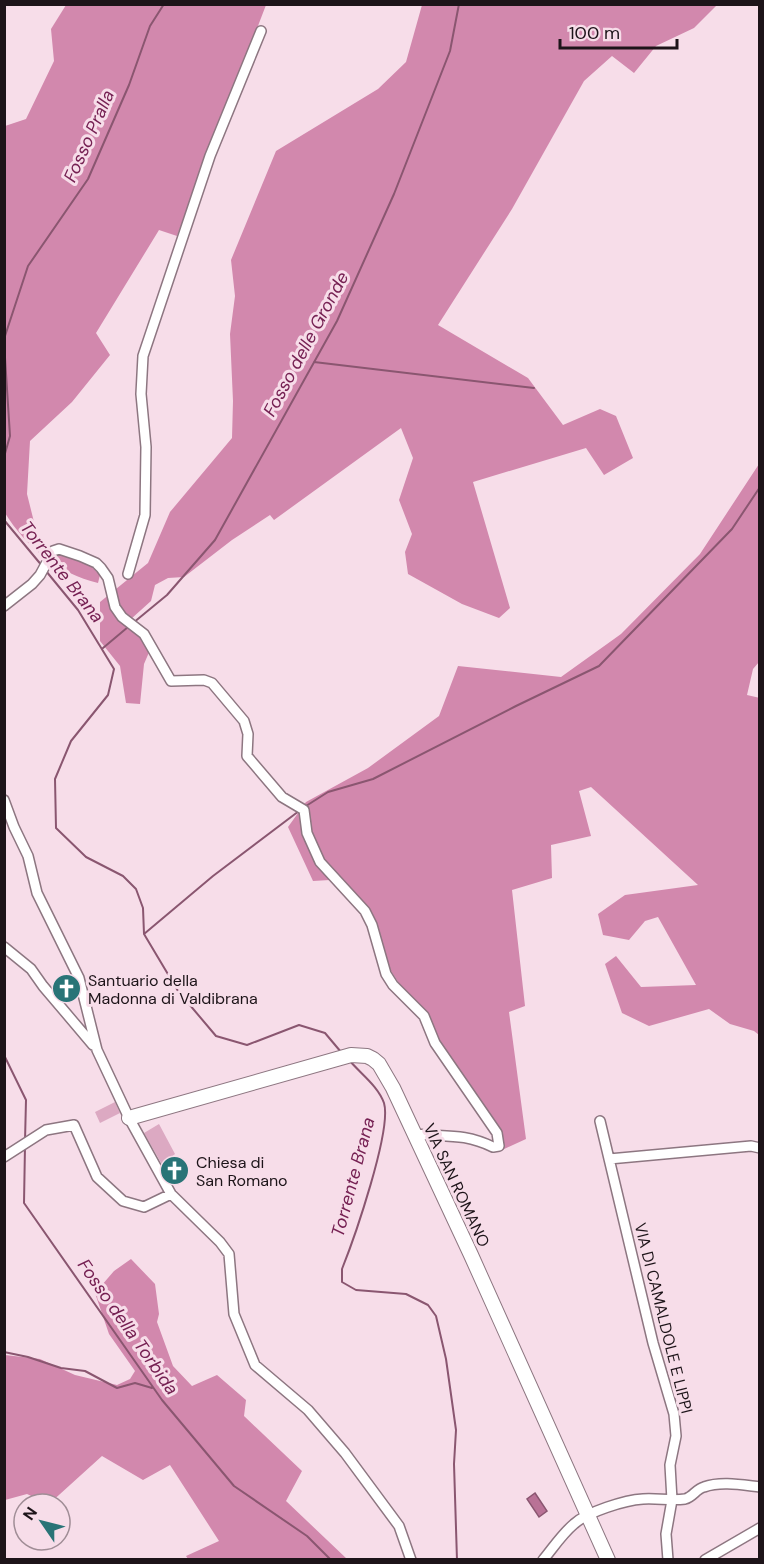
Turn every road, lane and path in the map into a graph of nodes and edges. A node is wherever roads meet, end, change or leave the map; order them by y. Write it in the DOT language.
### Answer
graph roads {
  1 [pos="261,31"];
  2 [pos="128,574"];
  3 [pos="4,606"];
  4 [pos="4,800"];
  5 [pos="4,947"];
  6 [pos="97,1050"];
  7 [pos="129,1118"];
  8 [pos="600,1121"];
  9 [pos="416,1134"];
  10 [pos="759,1148"];
  11 [pos="4,1157"];
  12 [pos="609,1159"];
  13 [pos="171,1194"];
  14 [pos="759,1487"];
  15 [pos="672,1500"];
  16 [pos="588,1515"];
  17 [pos="759,1528"];
  18 [pos="411,1560"];
  19 [pos="543,1560"];
  20 [pos="608,1560"];
  21 [pos="668,1560"];
  22 [pos="705,1560"];
  1 -- 2 [label="street"];
  3 -- 9 [label="street"];
  4 -- 6 [label="street"];
  5 -- 6 [label="street"];
  6 -- 7 [label="street"];
  7 -- 9 [label="street, VIA SAN ROMANO"];
  7 -- 13 [label="street"];
  8 -- 12 [label="street, VIA DI CAMALDOLE E LIPPI"];
  9 -- 16 [label="street, VIA SAN ROMANO"];
  10 -- 12 [label="street"];
  11 -- 13 [label="street"];
  12 -- 15 [label="street, VIA DI CAMALDOLE E LIPPI"];
  13 -- 18 [label="street"];
  14 -- 15 [label="street"];
  15 -- 16 [label="street"];
  15 -- 21 [label="street, VIA DI CAMALDOLE E LIPPI"];
  16 -- 19 [label="street"];
  16 -- 20 [label="street, VIA SAN ROMANO"];
  17 -- 22 [label="street"];
}
